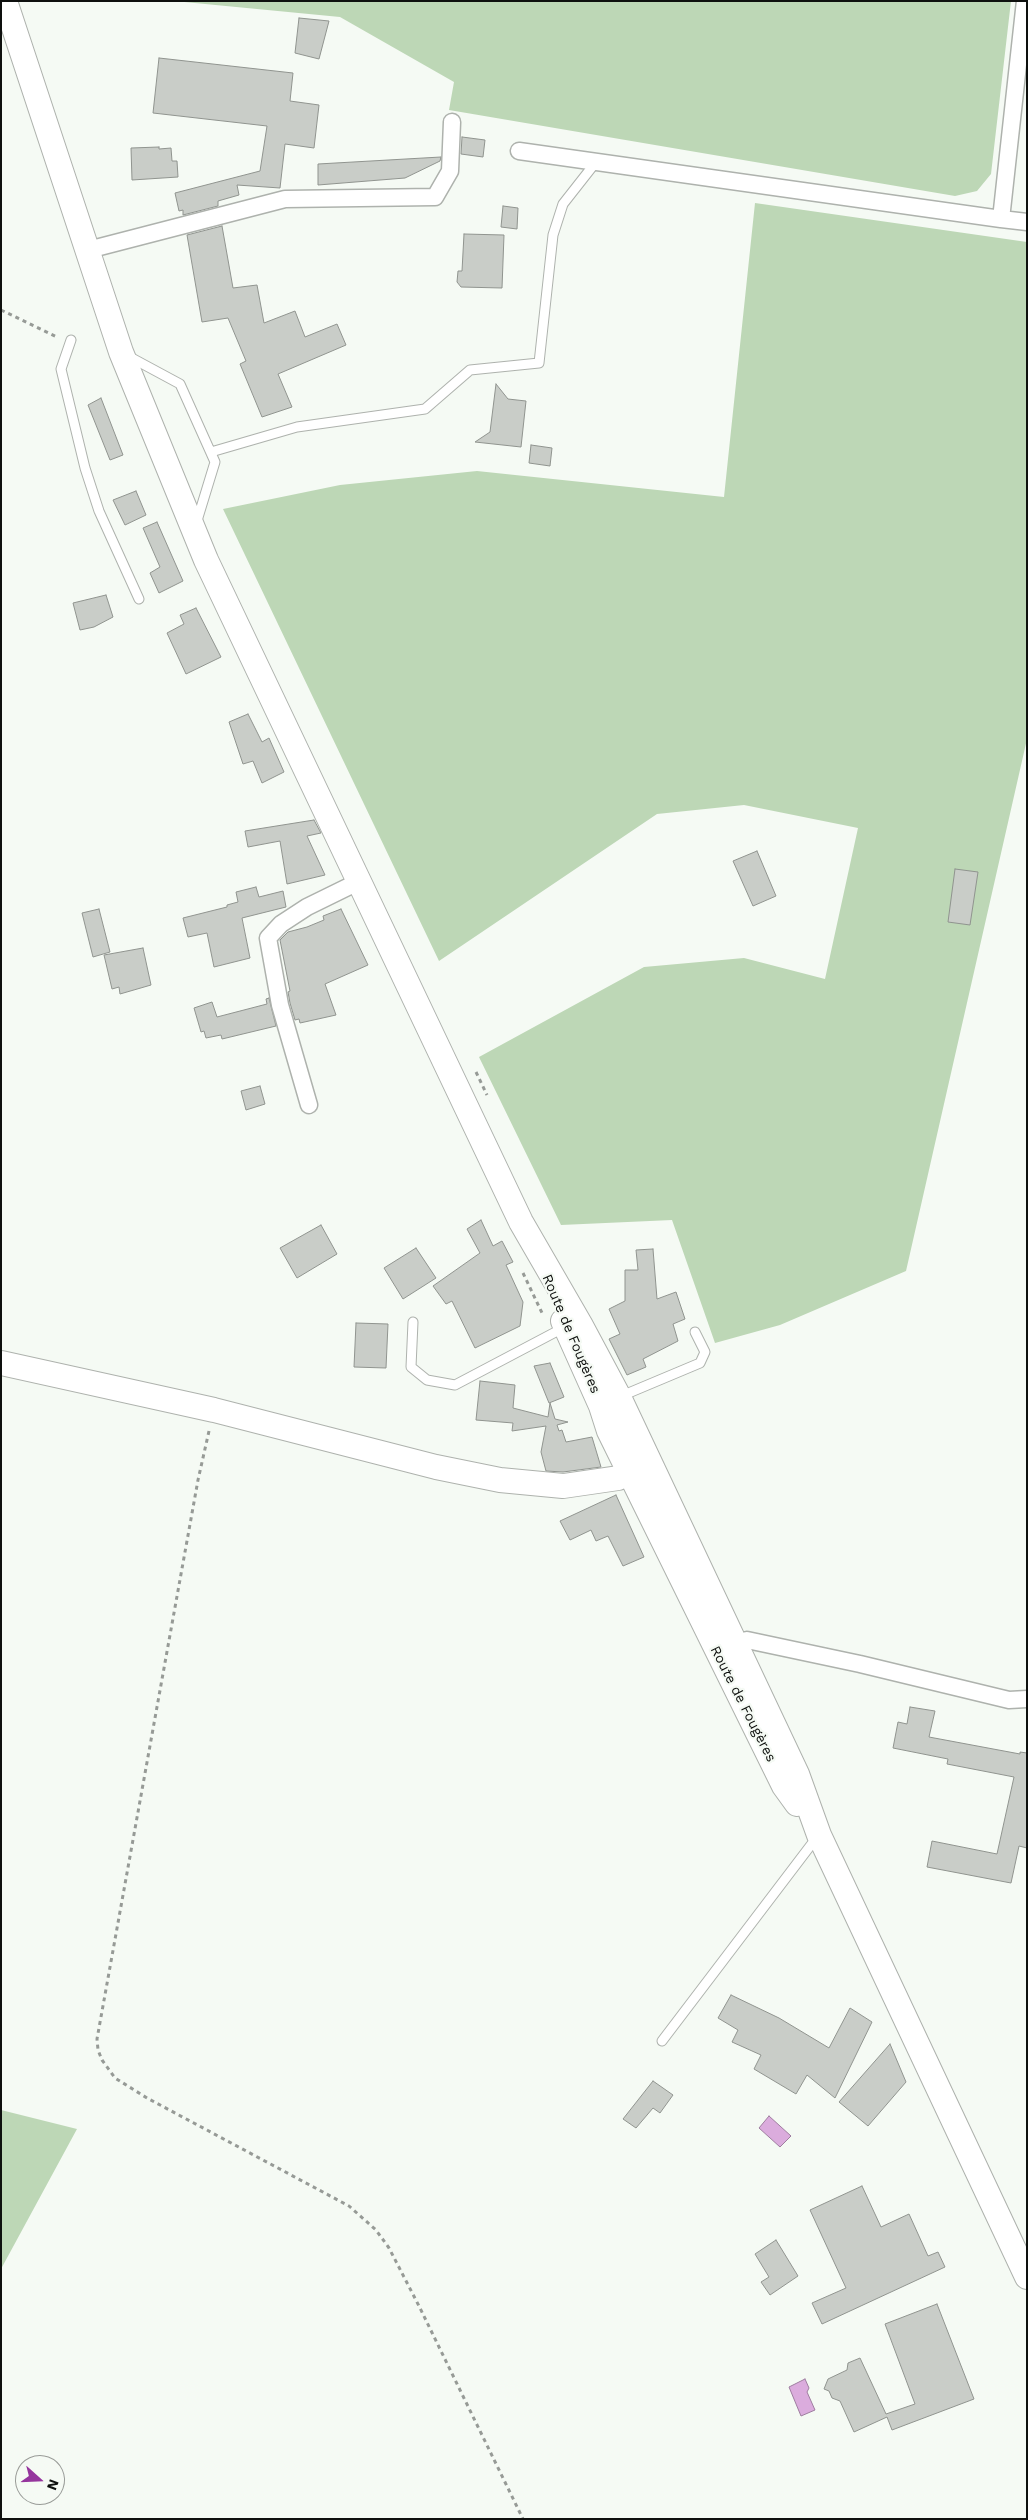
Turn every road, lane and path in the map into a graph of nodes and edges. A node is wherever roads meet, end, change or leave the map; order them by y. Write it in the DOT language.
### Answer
graph roads {
  1 [pos="5,1"];
  2 [pos="1025,1"];
  3 [pos="452,122"];
  4 [pos="519,151"];
  5 [pos="596,162"];
  6 [pos="1001,219"];
  7 [pos="1027,222"];
  8 [pos="88,250"];
  9 [pos="72,340"];
  10 [pos="121,352"];
  11 [pos="211,452"];
  12 [pos="194,530"];
  13 [pos="139,599"];
  14 [pos="360,881"];
  15 [pos="309,1105"];
  16 [pos="536,1249"];
  17 [pos="413,1322"];
  18 [pos="565,1327"];
  19 [pos="695,1332"];
  20 [pos="1,1363"];
  21 [pos="610,1402"];
  22 [pos="214,1410"];
  23 [pos="639,1438"];
  24 [pos="630,1472"];
  25 [pos="685,1561"];
  26 [pos="738,1648"];
  27 [pos="727,1672"];
  28 [pos="1027,1699"];
  29 [pos="819,1835"];
  30 [pos="662,2041"];
  31 [pos="1027,2277"];
  32 [pos="523,2519"];
  1 -- 8 [label="main road"];
  2 -- 6 [label="street"];
  3 -- 8 [label="street"];
  4 -- 5 [label="street"];
  5 -- 6 [label="street"];
  5 -- 11 [label="lane"];
  6 -- 7 [label="street"];
  8 -- 10 [label="main road"];
  9 -- 13 [label="lane"];
  10 -- 11 [label="lane"];
  10 -- 12 [label="main road"];
  11 -- 12 [label="lane"];
  12 -- 14 [label="main road"];
  14 -- 15 [label="street"];
  14 -- 16 [label="main road"];
  16 -- 18 [label="main road, Route de Fougères"];
  16 -- 21 [label="main road"];
  17 -- 18 [label="lane"];
  18 -- 21 [label="main road, Route de Fougères"];
  19 -- 21 [label="lane"];
  20 -- 22 [label="main road"];
  21 -- 23 [label="main road"];
  21 -- 24 [label="main road, Route de Fougères"];
  22 -- 24 [label="main road"];
  22 -- 32 [label="path"];
  23 -- 24 [label="main road"];
  23 -- 25 [label="main road"];
  24 -- 25 [label="main road, Route de Fougères"];
  25 -- 26 [label="main road, Route de Fougères"];
  25 -- 27 [label="main road, Route de Fougères"];
  26 -- 27 [label="main road"];
  26 -- 28 [label="street"];
  26 -- 29 [label="main road"];
  27 -- 29 [label="main road, Route de Fougères"];
  29 -- 30 [label="lane"];
  29 -- 31 [label="main road"];
}
